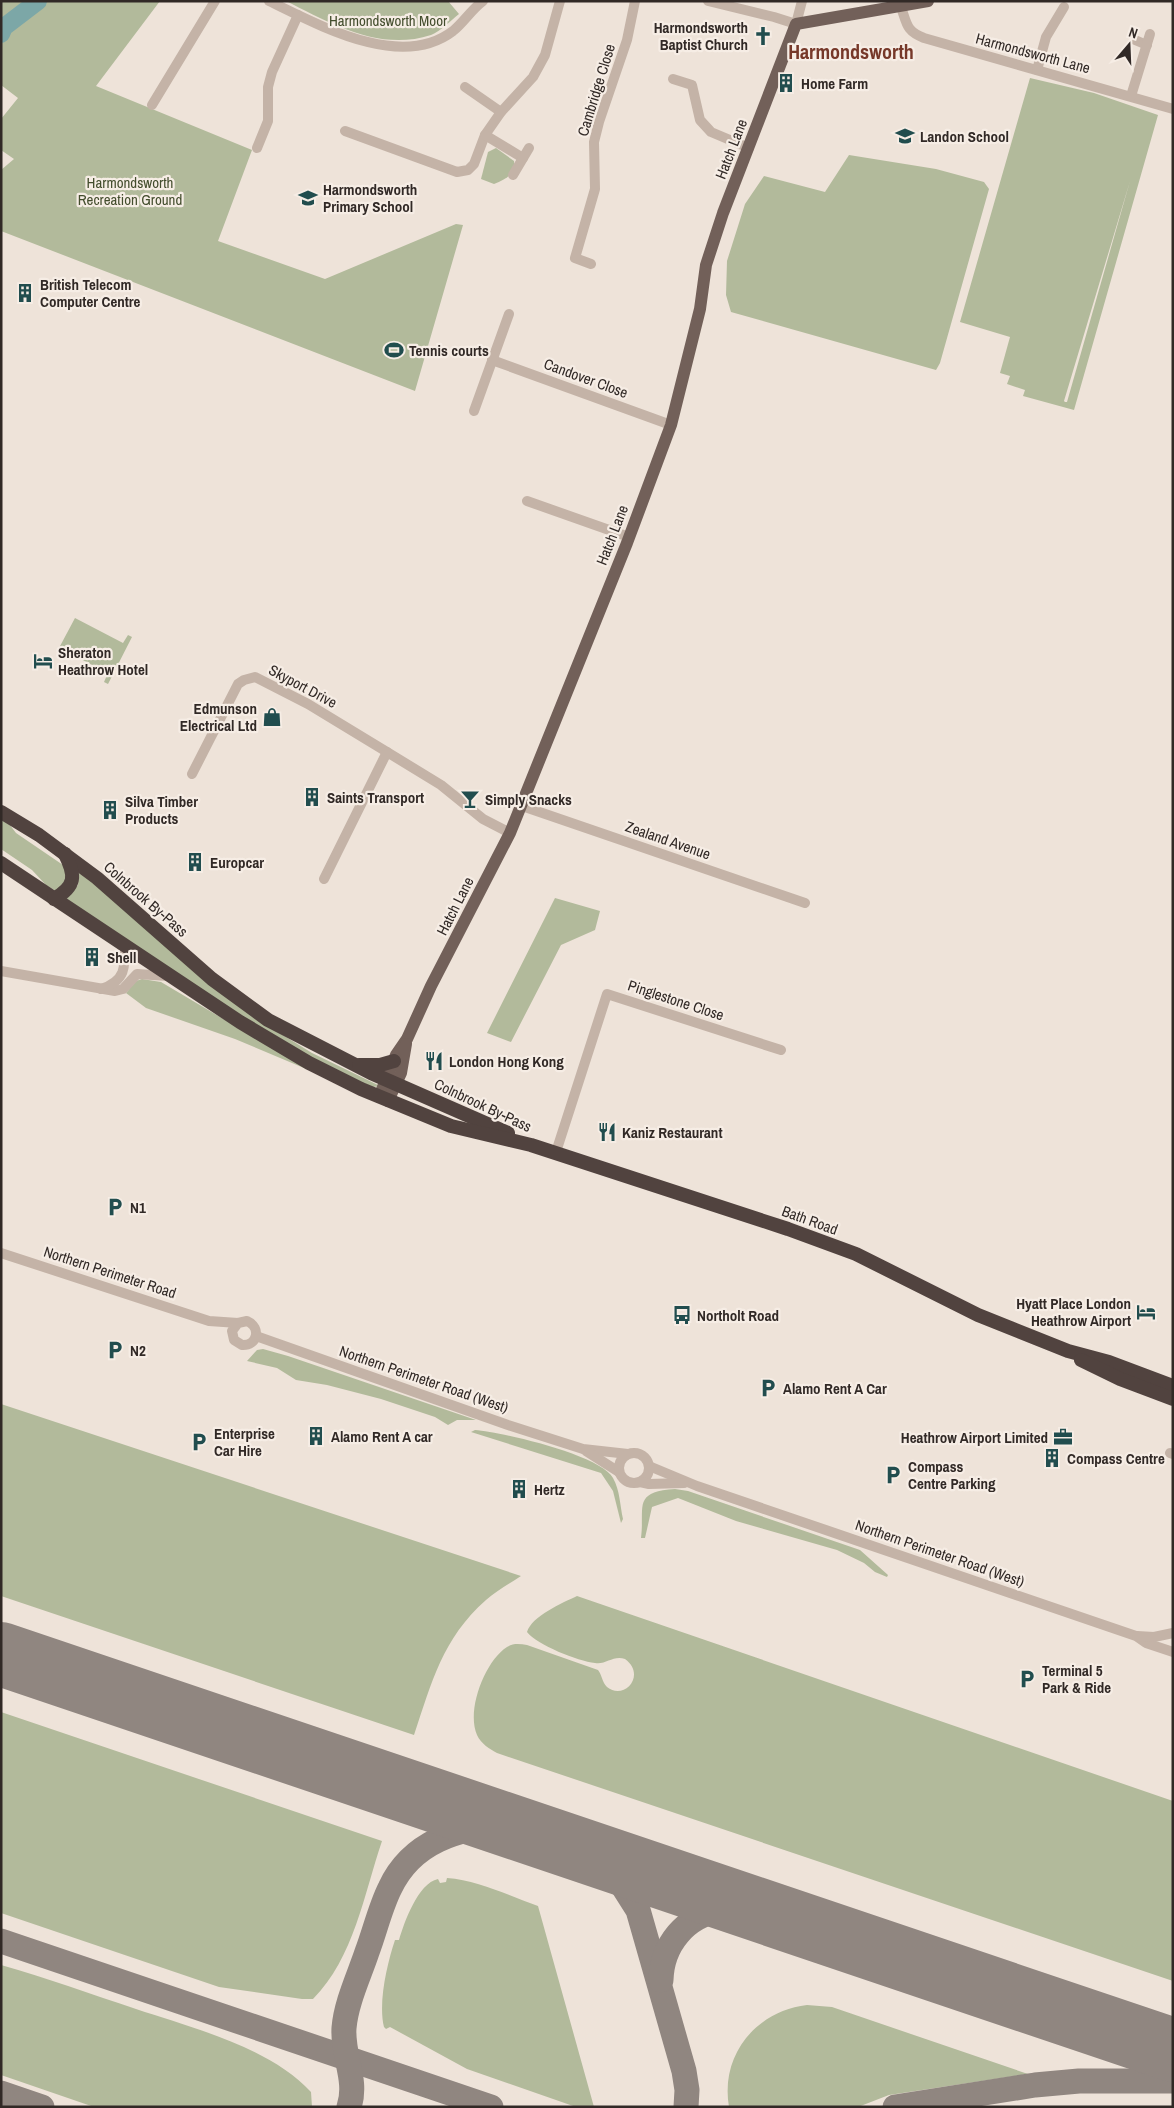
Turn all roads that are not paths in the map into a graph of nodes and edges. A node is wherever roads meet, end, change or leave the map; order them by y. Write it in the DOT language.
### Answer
graph roads {
  1 [pos="215,1"];
  2 [pos="269,1"];
  3 [pos="560,1"];
  4 [pos="634,1"];
  5 [pos="708,1"];
  6 [pos="802,1"];
  7 [pos="928,1"];
  8 [pos="481,2"];
  9 [pos="736,4"];
  10 [pos="1064,6"];
  11 [pos="901,7"];
  12 [pos="298,15"];
  13 [pos="796,24"];
  14 [pos="1150,34"];
  15 [pos="1135,40"];
  16 [pos="1147,45"];
  17 [pos="1037,70"];
  18 [pos="673,79"];
  19 [pos="465,87"];
  20 [pos="1131,96"];
  21 [pos="152,104"];
  22 [pos="1173,109"];
  23 [pos="501,112"];
  24 [pos="345,131"];
  25 [pos="485,135"];
  26 [pos="257,148"];
  27 [pos="529,148"];
  28 [pos="749,148"];
  29 [pos="523,158"];
  30 [pos="513,175"];
  31 [pos="591,264"];
  32 [pos="509,314"];
  33 [pos="492,360"];
  34 [pos="474,411"];
  35 [pos="671,425"];
  36 [pos="527,501"];
  37 [pos="629,537"];
  38 [pos="387,752"];
  39 [pos="192,774"];
  40 [pos="522,806"];
  41 [pos="1,812"];
  42 [pos="510,833"];
  43 [pos="65,854"];
  44 [pos="1,863"];
  45 [pos="324,879"];
  46 [pos="54,899"];
  47 [pos="805,903"];
  48 [pos="122,945"];
  49 [pos="1,971"];
  50 [pos="171,976"];
  51 [pos="100,989"];
  52 [pos="407,1039"];
  53 [pos="781,1050"];
  54 [pos="394,1060"];
  55 [pos="354,1064"];
  56 [pos="391,1082"];
  57 [pos="384,1099"];
  58 [pos="531,1144"];
  59 [pos="556,1152"];
  60 [pos="1,1253"];
  61 [pos="209,1321"];
  62 [pos="238,1323"];
  63 [pos="232,1335"];
  64 [pos="256,1336"];
  65 [pos="1068,1351"];
  66 [pos="1173,1386"];
  67 [pos="1173,1399"];
  68 [pos="583,1449"];
  69 [pos="628,1454"];
  70 [pos="649,1466"];
  71 [pos="619,1472"];
  72 [pos="640,1482"];
  73 [pos="697,1486"];
  74 [pos="1173,1633"];
  75 [pos="1136,1636"];
  76 [pos="1173,1652"];
  1 -- 21 [label="street"];
  2 -- 12 [label="street"];
  3 -- 23 [label="street"];
  4 -- 31 [label="street, Cambridge Close"];
  5 -- 9 [label="street"];
  6 -- 13 [label="street"];
  7 -- 11 [label="main road"];
  8 -- 12 [label="street"];
  9 -- 13 [label="street"];
  10 -- 17 [label="street"];
  11 -- 13 [label="main road"];
  11 -- 17 [label="street, Harmondsworth Lane"];
  12 -- 26 [label="street"];
  13 -- 28 [label="main road, Hatch Lane"];
  14 -- 16 [label="street"];
  15 -- 16 [label="street"];
  16 -- 20 [label="street"];
  17 -- 20 [label="street, Harmondsworth Lane"];
  18 -- 28 [label="street"];
  19 -- 23 [label="street"];
  20 -- 22 [label="street, Harmondsworth Lane"];
  23 -- 25 [label="street"];
  24 -- 25 [label="street"];
  25 -- 29 [label="street"];
  27 -- 29 [label="street"];
  28 -- 35 [label="main road, Hatch Lane"];
  29 -- 30 [label="street"];
  32 -- 33 [label="street"];
  33 -- 34 [label="street"];
  33 -- 35 [label="street, Candover Close"];
  35 -- 37 [label="main road, Hatch Lane"];
  36 -- 37 [label="street"];
  37 -- 40 [label="main road, Hatch Lane"];
  38 -- 39 [label="street, Skyport Drive"];
  38 -- 42 [label="street, Skyport Drive"];
  38 -- 45 [label="street"];
  40 -- 42 [label="main road, Hatch Lane"];
  40 -- 47 [label="street, Zealand Avenue"];
  41 -- 43 [label="highway, Colnbrook By-Pass"];
  42 -- 52 [label="main road, Hatch Lane"];
  43 -- 46 [label="highway"];
  43 -- 55 [label="highway, Colnbrook By-Pass"];
  44 -- 46 [label="highway, Colnbrook By-Pass"];
  46 -- 48 [label="highway, Colnbrook By-Pass"];
  48 -- 50 [label="highway, Colnbrook By-Pass"];
  48 -- 51 [label="street"];
  49 -- 51 [label="street"];
  50 -- 51 [label="street"];
  50 -- 57 [label="highway, Colnbrook By-Pass"];
  52 -- 54 [label="main road, Hatch Lane"];
  52 -- 56 [label="main road, Hatch Lane"];
  53 -- 59 [label="street, Pinglestone Close"];
  54 -- 55 [label="highway"];
  54 -- 56 [label="main road, Hatch Lane"];
  55 -- 56 [label="highway, Colnbrook By-Pass"];
  56 -- 57 [label="main road, Hatch Lane"];
  56 -- 58 [label="highway, Colnbrook By-Pass"];
  57 -- 58 [label="highway, Colnbrook By-Pass"];
  58 -- 59 [label="highway, Bath Road"];
  59 -- 65 [label="highway, Bath Road"];
  60 -- 61 [label="street, Northern Perimeter Road"];
  61 -- 62 [label="street, Northern Perimeter Road"];
  61 -- 63 [label="street, Northern Perimeter Road"];
  62 -- 63 [label="street"];
  62 -- 64 [label="street"];
  63 -- 64 [label="street"];
  64 -- 68 [label="street, Northern Perimeter Road (West)"];
  65 -- 66 [label="highway, Bath Road"];
  65 -- 67 [label="highway, Bath Road"];
  68 -- 69 [label="street, Northern Perimeter Road (West)"];
  68 -- 71 [label="street, Northern Perimeter Road (West)"];
  69 -- 70 [label="street"];
  69 -- 71 [label="street"];
  70 -- 72 [label="street"];
  70 -- 73 [label="street, Northern Perimeter Road (West)"];
  71 -- 72 [label="street"];
  72 -- 73 [label="street, Northern Perimeter Road (West)"];
  73 -- 75 [label="street, Northern Perimeter Road (West)"];
  74 -- 75 [label="street"];
  75 -- 76 [label="street, Northern Perimeter Road (West)"];
}
